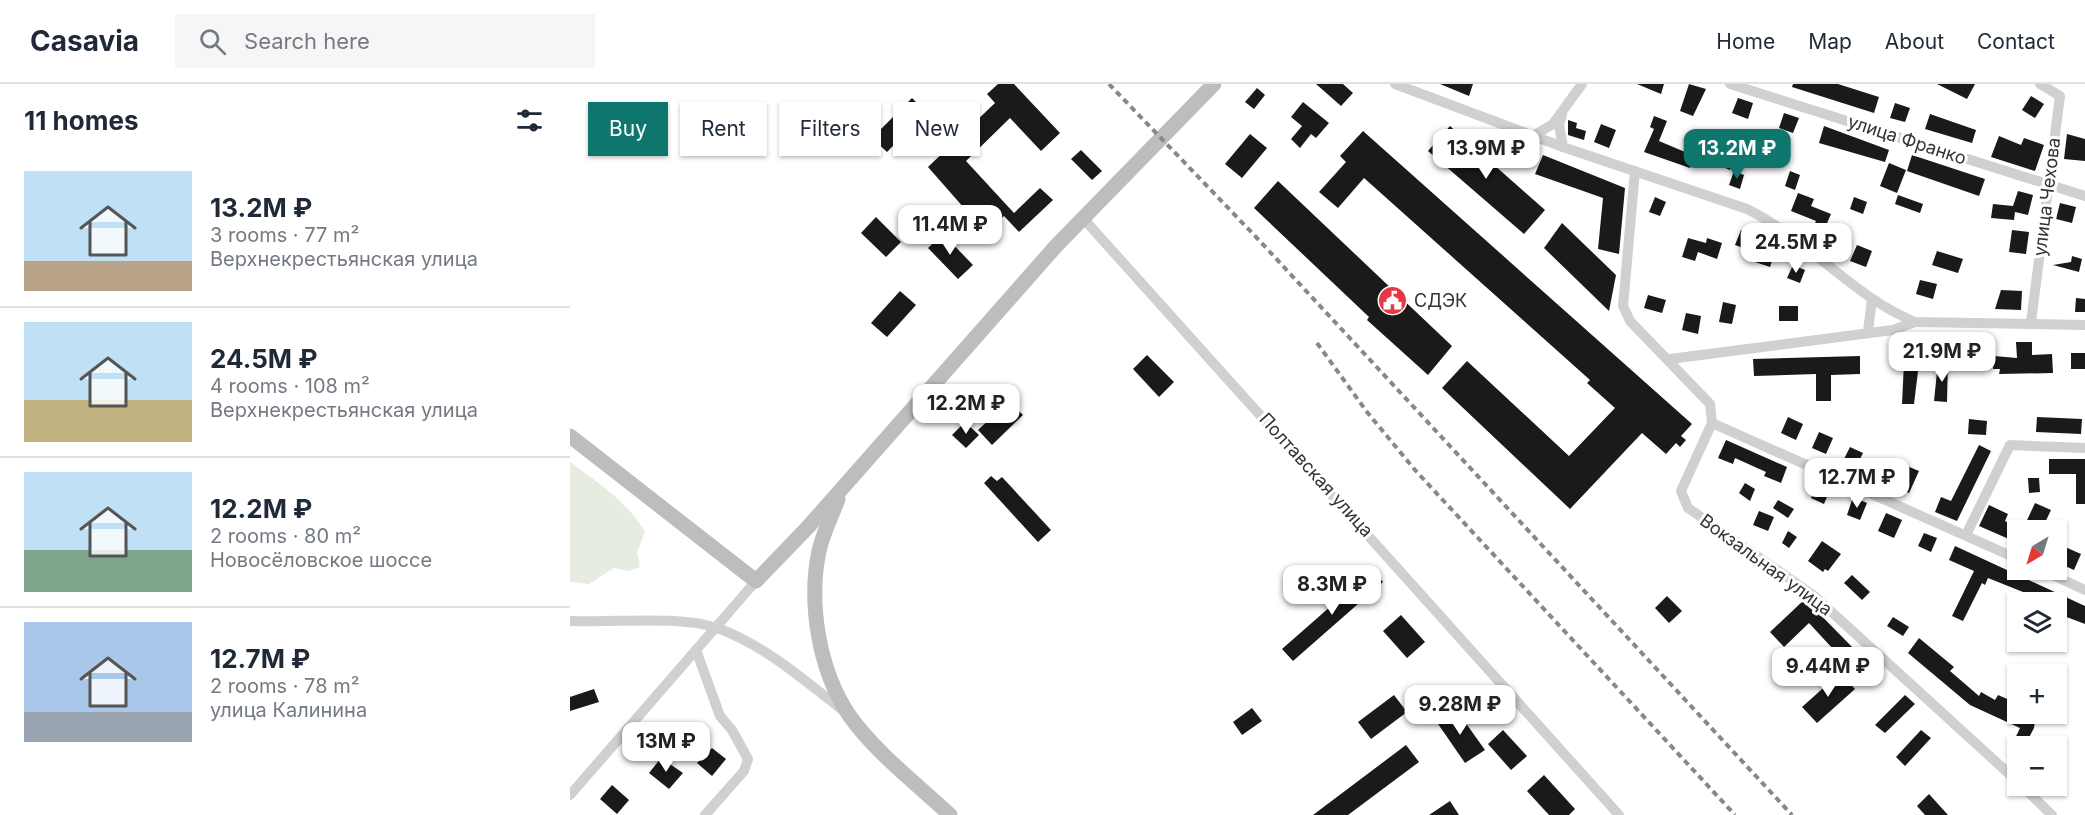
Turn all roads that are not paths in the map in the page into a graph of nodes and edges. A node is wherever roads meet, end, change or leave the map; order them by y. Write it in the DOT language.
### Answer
graph roads {
  1 [pos="1214,84"];
  2 [pos="1395,84"];
  3 [pos="1582,84"];
  4 [pos="1730,84"];
  5 [pos="2040,84"];
  6 [pos="1562,113"];
  7 [pos="1533,136"];
  8 [pos="1563,147"];
  9 [pos="1635,171"];
  10 [pos="2049,185"];
  11 [pos="2085,196"];
  12 [pos="1082,217"];
  13 [pos="1872,299"];
  14 [pos="1915,322"];
  15 [pos="2031,322"];
  16 [pos="2085,325"];
  17 [pos="1868,331"];
  18 [pos="1670,359"];
  19 [pos="1712,423"];
  20 [pos="570,436"];
  21 [pos="2085,448"];
  22 [pos="843,488"];
  23 [pos="1966,535"];
  24 [pos="2007,554"];
  25 [pos="2064,580"];
  26 [pos="756,581"];
  27 [pos="2085,590"];
  28 [pos="570,621"];
  29 [pos="716,627"];
  30 [pos="696,650"];
  31 [pos="850,715"];
  32 [pos="2007,772"];
  33 [pos="570,795"];
  34 [pos="2032,796"];
  35 [pos="705,815"];
  36 [pos="950,815"];
  37 [pos="1619,815"];
  38 [pos="2052,815"];
  1 -- 12 [label="main road"];
  2 -- 7 [label="street"];
  3 -- 6 [label="street"];
  4 -- 10 [label="street, улица Франко"];
  5 -- 10 [label="street, улица Чехова"];
  6 -- 7 [label="street"];
  6 -- 8 [label="street"];
  7 -- 8 [label="street"];
  8 -- 9 [label="street"];
  9 -- 13 [label="street"];
  9 -- 18 [label="street"];
  10 -- 11 [label="street, улица Франко"];
  10 -- 15 [label="street, улица Чехова"];
  12 -- 22 [label="main road"];
  12 -- 37 [label="street, Полтавская улица"];
  13 -- 14 [label="street"];
  13 -- 17 [label="street"];
  14 -- 15 [label="street"];
  14 -- 17 [label="street"];
  15 -- 16 [label="street"];
  17 -- 18 [label="street"];
  18 -- 19 [label="street"];
  19 -- 23 [label="street"];
  19 -- 32 [label="street, Вокзальная улица"];
  20 -- 26 [label="main road"];
  21 -- 23 [label="street"];
  22 -- 26 [label="main road"];
  22 -- 31 [label="main road"];
  23 -- 24 [label="street"];
  25 -- 27 [label="street"];
  26 -- 29 [label="street"];
  28 -- 29 [label="street"];
  29 -- 30 [label="street"];
  29 -- 31 [label="street"];
  30 -- 33 [label="street"];
  30 -- 35 [label="street"];
  31 -- 36 [label="main road"];
  34 -- 38 [label="street"];
}
